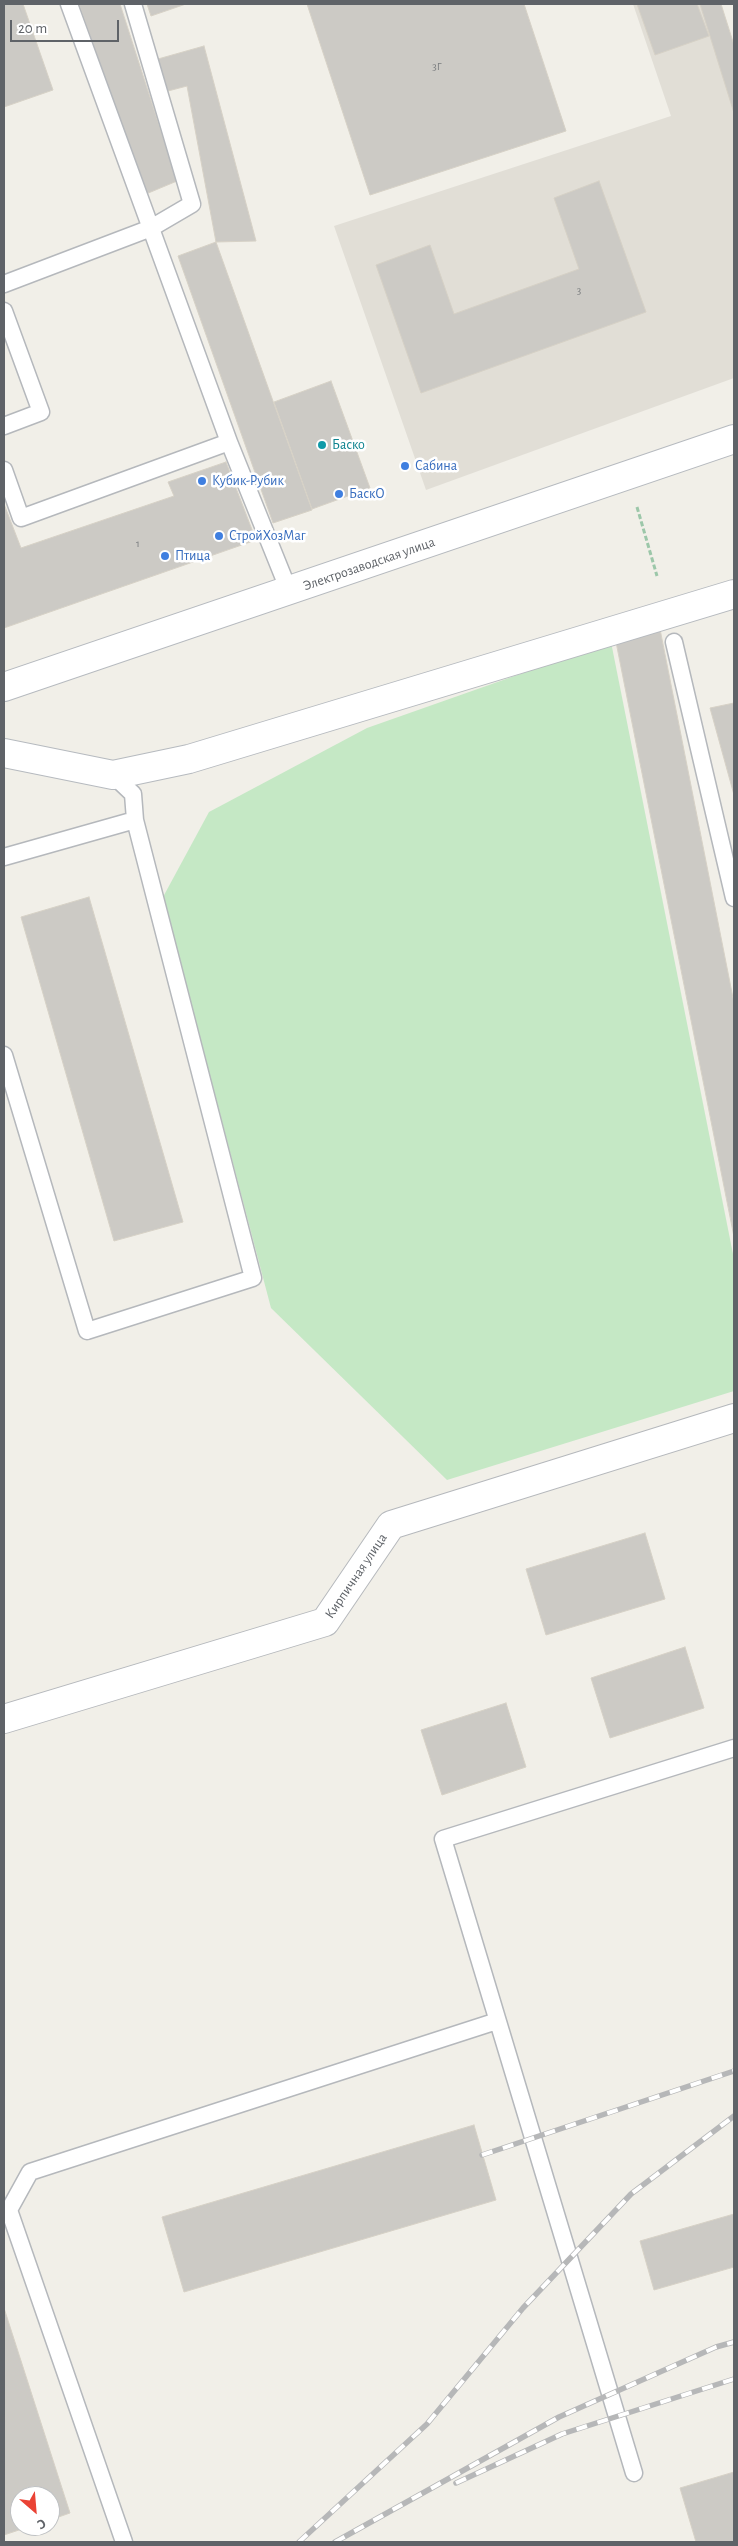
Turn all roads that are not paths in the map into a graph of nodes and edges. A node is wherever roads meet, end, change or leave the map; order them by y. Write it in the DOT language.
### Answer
graph roads {
  1 [pos="69,4"];
  2 [pos="133,4"];
  3 [pos="151,228"];
  4 [pos="4,284"];
  5 [pos="4,311"];
  6 [pos="4,426"];
  7 [pos="734,439"];
  8 [pos="229,442"];
  9 [pos="4,470"];
  10 [pos="289,591"];
  11 [pos="734,594"];
  12 [pos="674,642"];
  13 [pos="4,688"];
  14 [pos="4,754"];
  15 [pos="113,775"];
  16 [pos="135,820"];
  17 [pos="4,858"];
  18 [pos="734,898"];
  19 [pos="4,1055"];
  20 [pos="734,1418"];
  21 [pos="4,1719"];
  22 [pos="734,1748"];
  23 [pos="497,2021"];
  24 [pos="7,2212"];
  25 [pos="634,2473"];
  26 [pos="124,2542"];
  1 -- 3 [label="lane"];
  2 -- 3 [label="lane"];
  3 -- 4 [label="lane"];
  3 -- 8 [label="lane"];
  5 -- 6 [label="lane"];
  7 -- 10 [label="main road, Электрозаводская улица"];
  8 -- 9 [label="lane"];
  8 -- 10 [label="lane"];
  10 -- 13 [label="main road, Электрозаводская улица"];
  11 -- 15 [label="main road"];
  12 -- 18 [label="lane"];
  14 -- 15 [label="main road"];
  15 -- 16 [label="lane"];
  16 -- 17 [label="lane"];
  16 -- 19 [label="lane"];
  20 -- 21 [label="main road, Кирпичная улица"];
  22 -- 23 [label="lane"];
  23 -- 24 [label="lane"];
  23 -- 25 [label="lane"];
  24 -- 26 [label="lane"];
}
